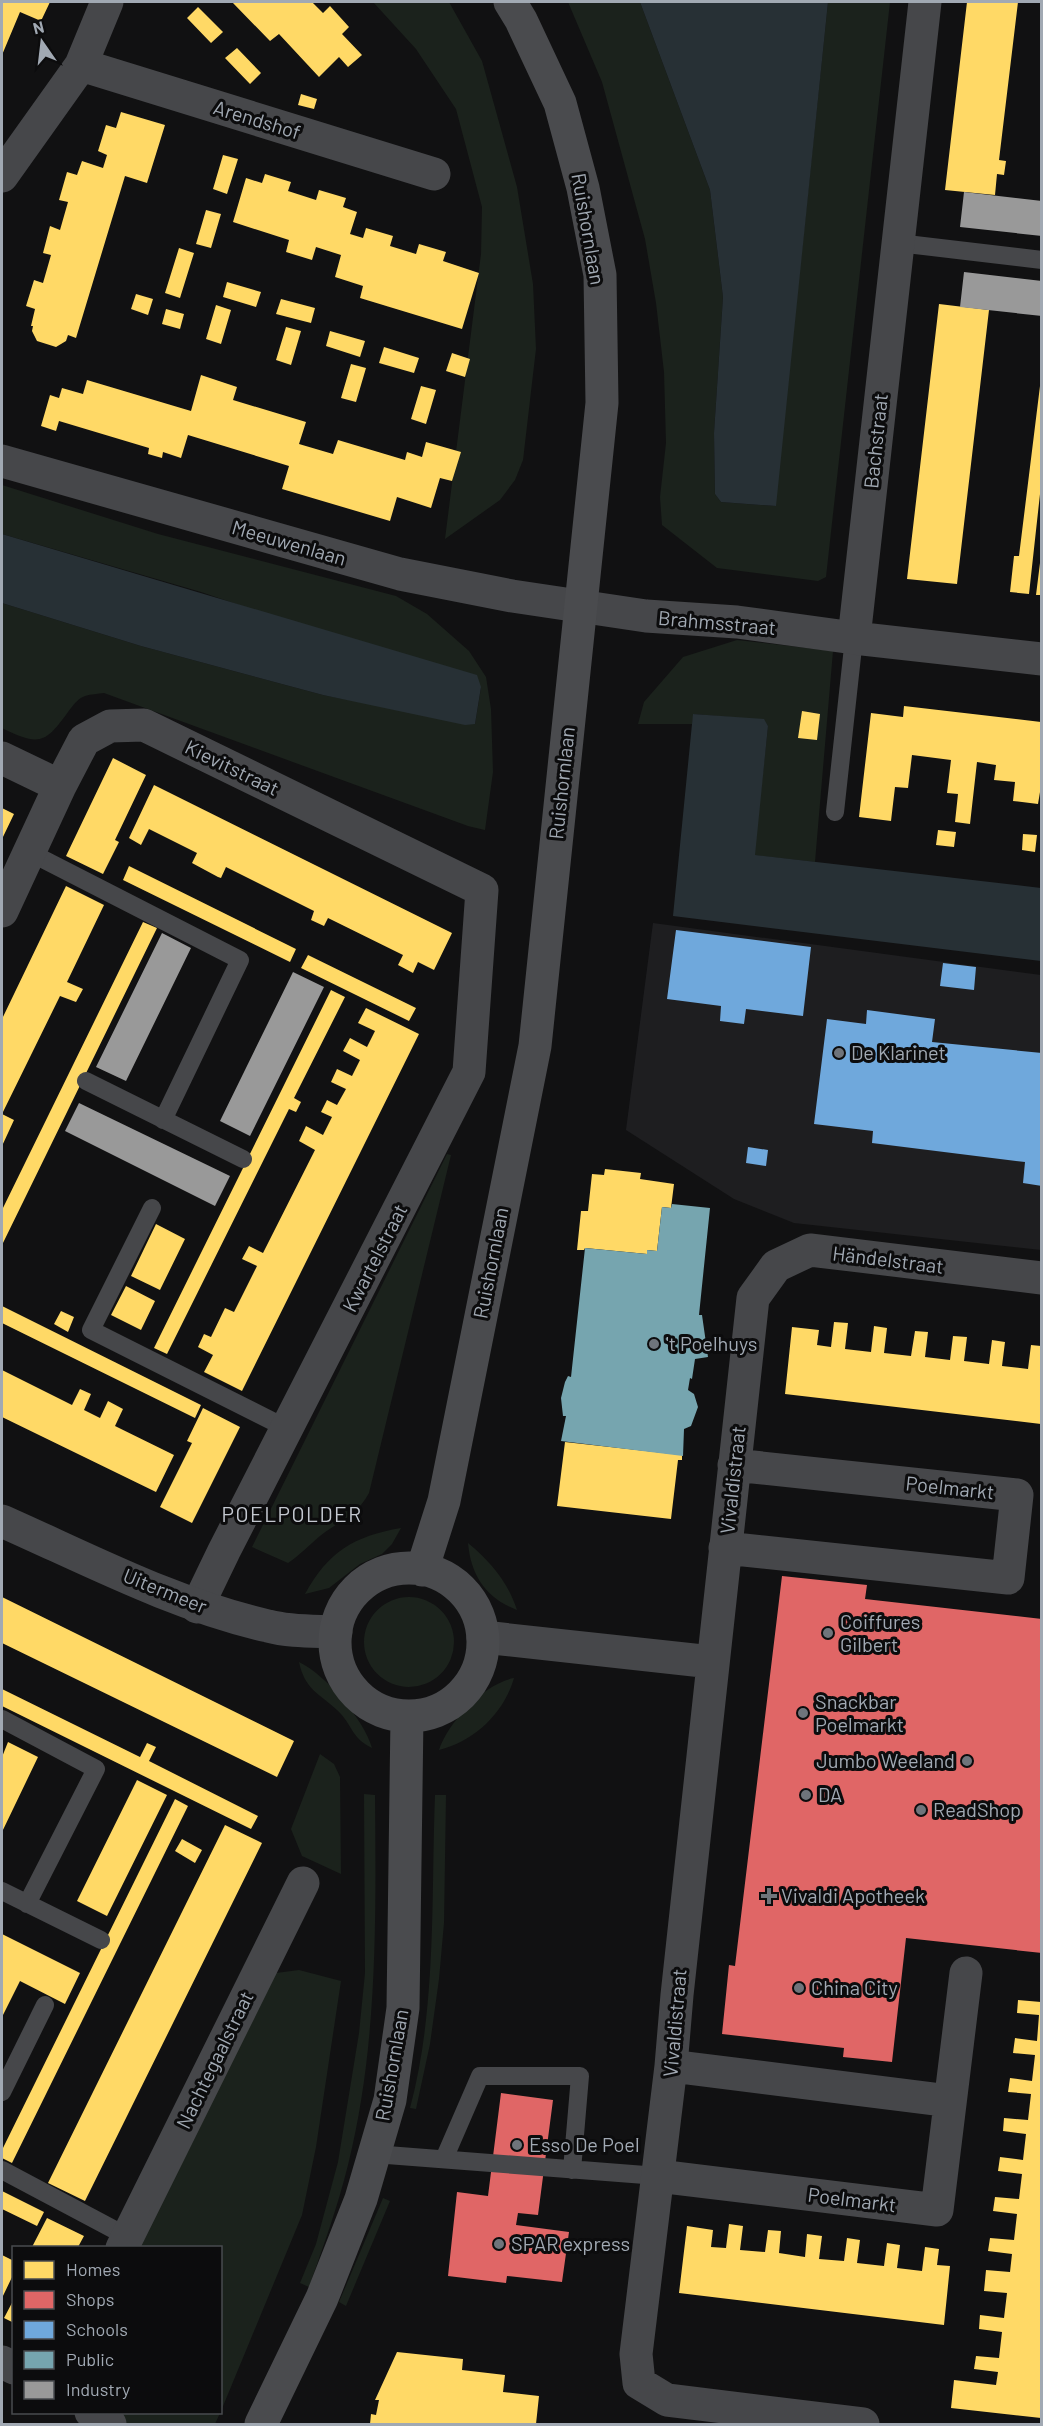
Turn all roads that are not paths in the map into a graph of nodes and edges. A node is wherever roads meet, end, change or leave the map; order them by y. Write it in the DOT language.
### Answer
graph roads {
  1 [pos="106,2"];
  2 [pos="510,2"];
  3 [pos="925,2"];
  4 [pos="81,65"];
  5 [pos="434,174"];
  6 [pos="2,176"];
  7 [pos="898,243"];
  8 [pos="1041,260"];
  9 [pos="2,461"];
  10 [pos="580,607"];
  11 [pos="854,638"];
  12 [pos="1041,659"];
  13 [pos="2,758"];
  14 [pos="60,786"];
  15 [pos="835,812"];
  16 [pos="29,852"];
  17 [pos="482,890"];
  18 [pos="2,911"];
  19 [pos="86,1081"];
  20 [pos="163,1119"];
  21 [pos="243,1159"];
  22 [pos="152,1208"];
  23 [pos="1041,1278"];
  24 [pos="753,1298"];
  25 [pos="288,1429"];
  26 [pos="734,1465"];
  27 [pos="2,1521"];
  28 [pos="725,1548"];
  29 [pos="422,1570"];
  30 [pos="197,1607"];
  31 [pos="336,1632"];
  32 [pos="483,1637"];
  33 [pos="712,1662"];
  34 [pos="407,1716"];
  35 [pos="2,1719"];
  36 [pos="303,1883"];
  37 [pos="2,1891"];
  38 [pos="27,1904"];
  39 [pos="100,1940"];
  40 [pos="966,1973"];
  41 [pos="45,2005"];
  42 [pos="671,2066"];
  43 [pos="2,2092"];
  44 [pos="950,2101"];
  45 [pos="374,2154"];
  46 [pos="444,2159"];
  47 [pos="2,2170"];
  48 [pos="572,2170"];
  49 [pos="658,2176"];
  50 [pos="125,2242"];
  51 [pos="94,2414"];
  52 [pos="795,2420"];
  53 [pos="110,2424"];
  54 [pos="261,2424"];
  55 [pos="863,2424"];
  1 -- 4 [label="street"];
  2 -- 10 [label="main road, Ruishornlaan"];
  3 -- 7 [label="street, Bachstraat"];
  4 -- 5 [label="street, Arendshof"];
  4 -- 6 [label="street"];
  7 -- 8 [label="lane"];
  7 -- 11 [label="street, Bachstraat"];
  9 -- 10 [label="street, Meeuwenlaan"];
  10 -- 11 [label="street, Brahmsstraat"];
  10 -- 29 [label="main road, Ruishornlaan"];
  11 -- 12 [label="street, Brahmsstraat"];
  11 -- 15 [label="lane"];
  13 -- 14 [label="street"];
  14 -- 16 [label="street, Kievitstraat"];
  14 -- 17 [label="street, Kievitstraat"];
  16 -- 18 [label="street, Kievitstraat"];
  16 -- 20 [label="lane"];
  17 -- 25 [label="street, Kwartelstraat"];
  19 -- 20 [label="lane"];
  20 -- 21 [label="lane"];
  22 -- 25 [label="lane"];
  23 -- 24 [label="street, Händelstraat"];
  24 -- 26 [label="street, Vivaldistraat"];
  25 -- 30 [label="street, Kwartelstraat"];
  26 -- 28 [label="street, Vivaldistraat"];
  26 -- 28 [label="street, Poelmarkt"];
  27 -- 30 [label="street, Uitermeer"];
  28 -- 33 [label="street, Vivaldistraat"];
  29 -- 31 [label="main road"];
  29 -- 32 [label="main road"];
  30 -- 31 [label="street, Uitermeer"];
  31 -- 34 [label="main road"];
  32 -- 33 [label="street"];
  32 -- 34 [label="main road"];
  33 -- 42 [label="street, Vivaldistraat"];
  34 -- 45 [label="main road, Ruishornlaan"];
  35 -- 38 [label="lane"];
  36 -- 50 [label="street, Nachtegaalstraat"];
  37 -- 38 [label="lane"];
  38 -- 39 [label="lane"];
  40 -- 44 [label="street, Poelmarkt"];
  41 -- 43 [label="lane"];
  42 -- 44 [label="street"];
  42 -- 49 [label="street, Vivaldistraat"];
  44 -- 49 [label="street, Poelmarkt"];
  45 -- 46 [label="lane"];
  45 -- 54 [label="main road, Ruishornlaan"];
  46 -- 48 [label="lane"];
  46 -- 48 [label="lane"];
  47 -- 50 [label="lane, Nachtegaalstraat"];
  48 -- 49 [label="lane"];
  49 -- 52 [label="street, Vivaldistraat"];
  51 -- 53 [label="street"];
  52 -- 55 [label="street"];
}
